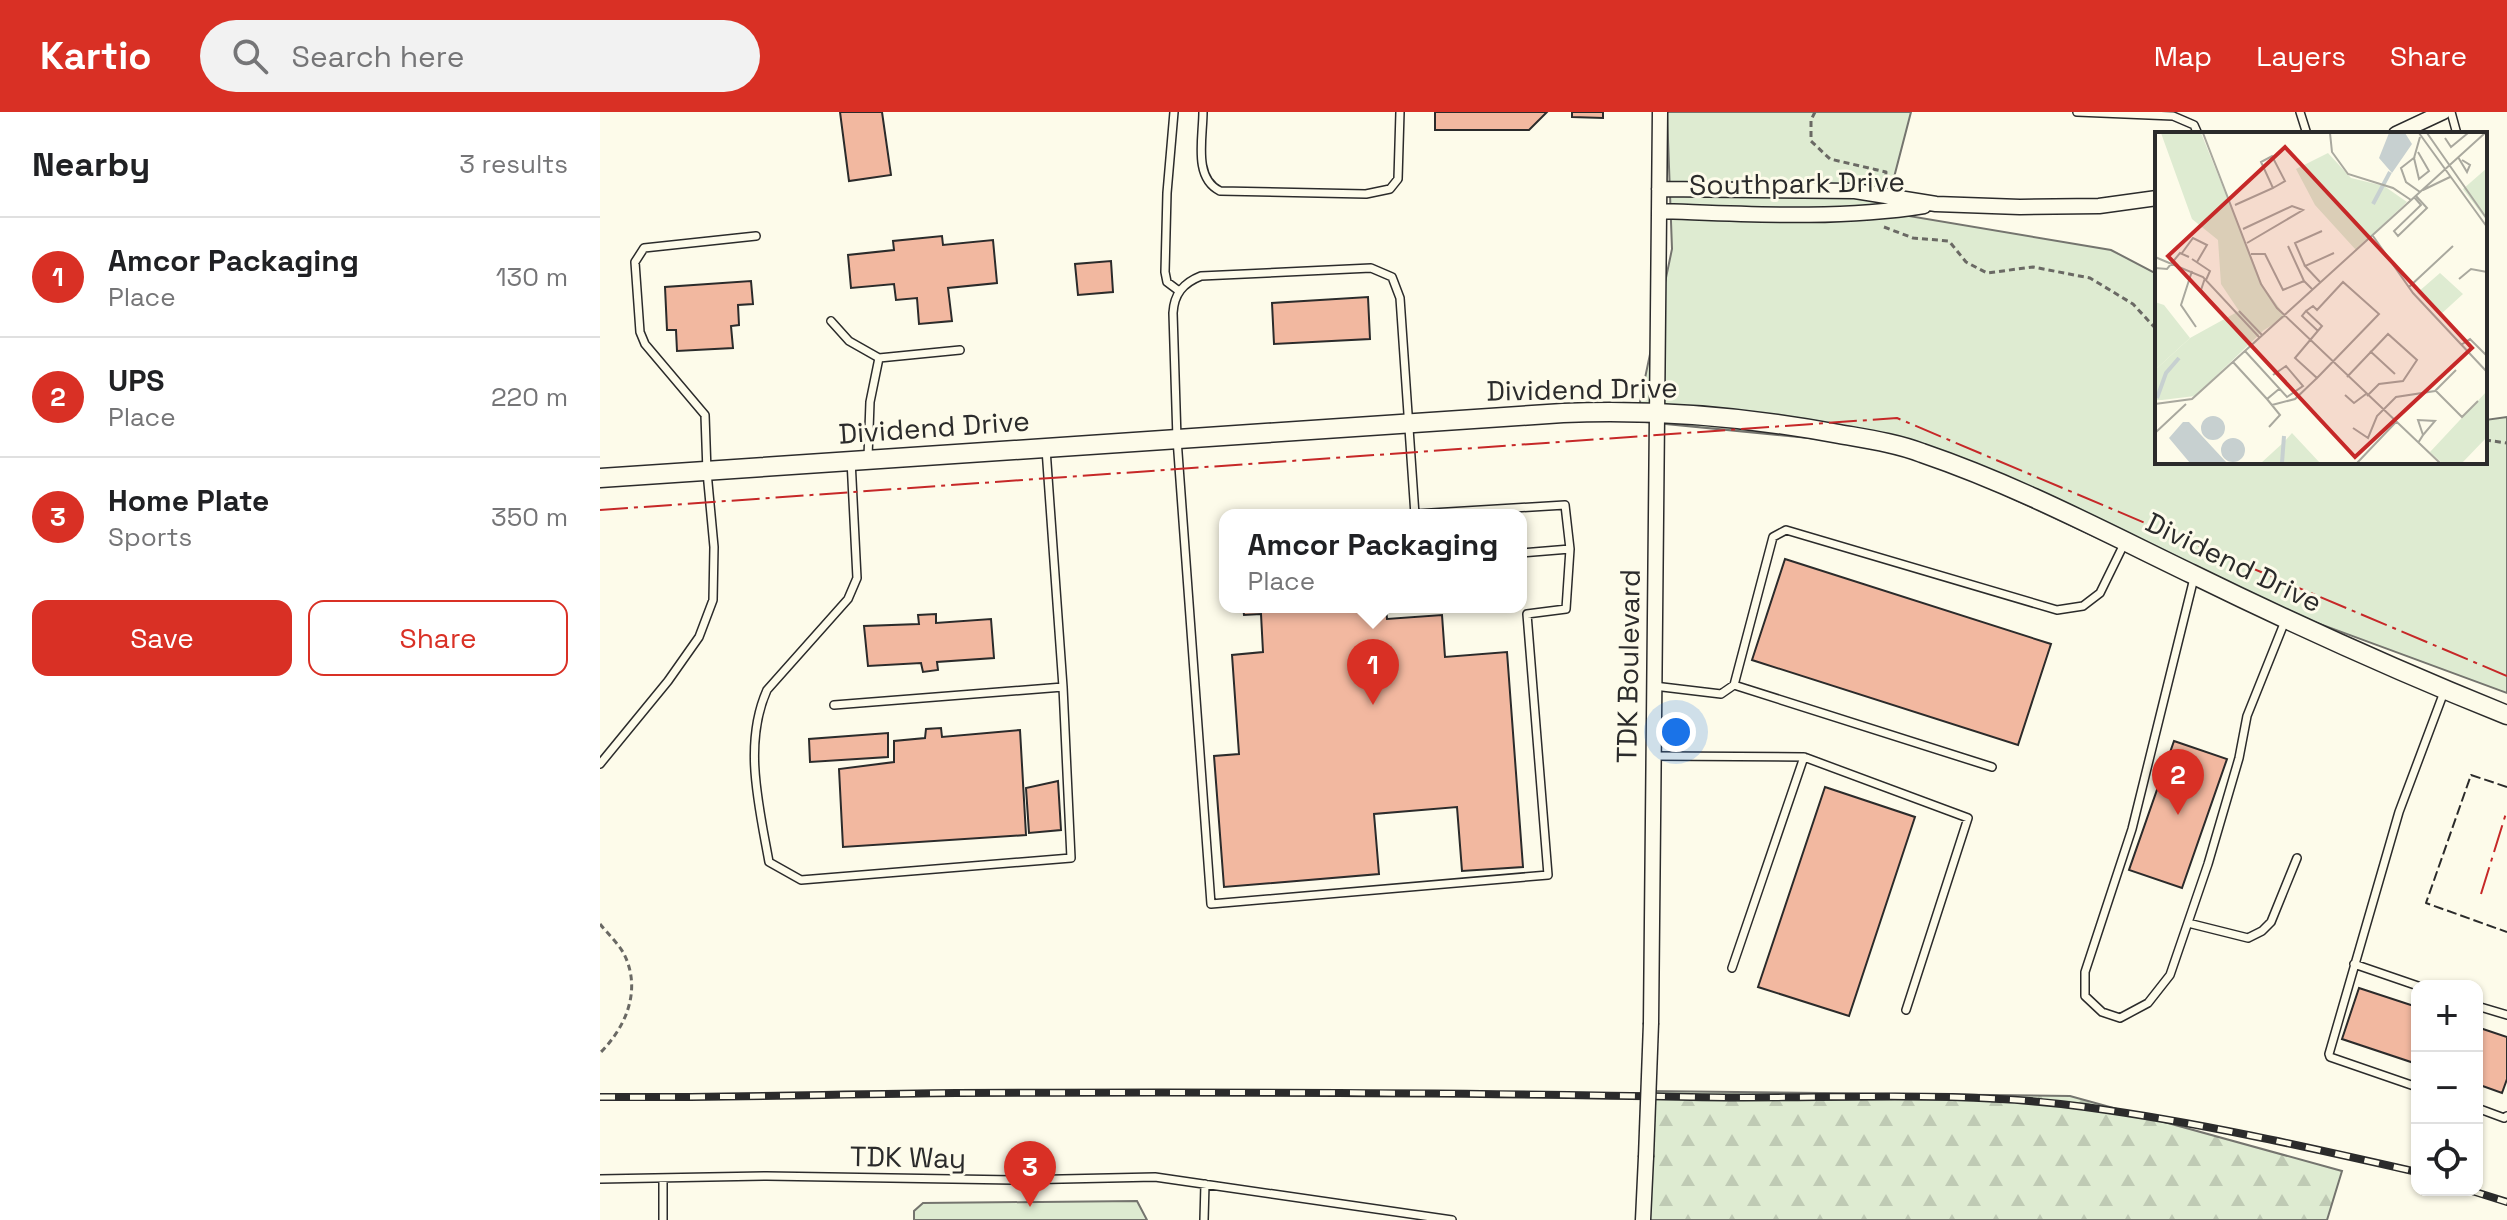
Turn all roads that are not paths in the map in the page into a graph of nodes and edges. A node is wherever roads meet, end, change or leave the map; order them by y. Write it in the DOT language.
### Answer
graph roads {
  1 [pos="1174,112"];
  2 [pos="1203,112"];
  3 [pos="1400,112"];
  4 [pos="1660,112"];
  5 [pos="2077,112"];
  6 [pos="2300,112"];
  7 [pos="2443,112"];
  8 [pos="2451,112"];
  9 [pos="2197,132"];
  10 [pos="2306,132"];
  11 [pos="2400,132"];
  12 [pos="2456,132"];
  13 [pos="1659,189"];
  14 [pos="2155,198"];
  15 [pos="1936,204"];
  16 [pos="1659,211"];
  17 [pos="756,236"];
  18 [pos="1179,291"];
  19 [pos="831,321"];
  20 [pos="960,350"];
  21 [pos="879,358"];
  22 [pos="1659,413"];
  23 [pos="1407,424"];
  24 [pos="1177,439"];
  25 [pos="1045,447"];
  26 [pos="860,460"];
  27 [pos="707,472"];
  28 [pos="600,478"];
  29 [pos="1414,509"];
  30 [pos="1505,509"];
  31 [pos="2125,541"];
  32 [pos="1570,549"];
  33 [pos="1527,553"];
  34 [pos="2195,576"];
  35 [pos="2286,619"];
  36 [pos="1734,685"];
  37 [pos="1652,686"];
  38 [pos="1063,687"];
  39 [pos="2445,690"];
  40 [pos="834,705"];
  41 [pos="2507,715"];
  42 [pos="1652,756"];
  43 [pos="1804,757"];
  44 [pos="600,764"];
  45 [pos="1992,767"];
  46 [pos="2297,858"];
  47 [pos="2188,923"];
  48 [pos="2354,964"];
  49 [pos="1732,968"];
  50 [pos="2411,984"];
  51 [pos="2483,1008"];
  52 [pos="1906,1010"];
  53 [pos="2507,1015"];
  54 [pos="2411,1085"];
  55 [pos="2483,1110"];
  56 [pos="2507,1116"];
  57 [pos="663,1178"];
  58 [pos="600,1179"];
  59 [pos="1205,1184"];
  60 [pos="663,1220"];
  61 [pos="1204,1220"];
  62 [pos="1452,1220"];
  63 [pos="1643,1220"];
  1 -- 18 [label="lane"];
  2 -- 3 [label="lane"];
  4 -- 13 [label="street, TDK Boulevard"];
  5 -- 9 [label="lane"];
  6 -- 10 [label="lane"];
  7 -- 11 [label="street"];
  8 -- 12 [label="lane"];
  13 -- 15 [label="street, Southpark Drive"];
  13 -- 16 [label="street, TDK Boulevard"];
  14 -- 15 [label="street, Southpark Drive"];
  15 -- 16 [label="street, Southpark Drive"];
  16 -- 22 [label="street, TDK Boulevard"];
  17 -- 27 [label="lane"];
  18 -- 23 [label="lane"];
  18 -- 24 [label="lane"];
  19 -- 21 [label="lane"];
  20 -- 21 [label="lane"];
  21 -- 26 [label="lane"];
  22 -- 23 [label="street, Dividend Drive"];
  22 -- 31 [label="street, Dividend Drive"];
  22 -- 37 [label="street, TDK Boulevard"];
  23 -- 24 [label="street, Dividend Drive"];
  23 -- 29 [label="lane"];
  24 -- 25 [label="street, Dividend Drive"];
  24 -- 32 [label="lane"];
  25 -- 26 [label="street, Dividend Drive"];
  25 -- 38 [label="lane"];
  26 -- 27 [label="street, Dividend Drive"];
  26 -- 38 [label="lane"];
  27 -- 28 [label="street, Dividend Drive"];
  27 -- 44 [label="lane"];
  30 -- 32 [label="lane"];
  31 -- 34 [label="street, Dividend Drive"];
  31 -- 36 [label="lane"];
  32 -- 33 [label="lane"];
  34 -- 35 [label="street, Dividend Drive"];
  34 -- 47 [label="lane"];
  35 -- 39 [label="street, Dividend Drive"];
  35 -- 47 [label="lane"];
  36 -- 37 [label="lane"];
  36 -- 45 [label="lane"];
  37 -- 42 [label="street, TDK Boulevard"];
  38 -- 40 [label="lane"];
  39 -- 41 [label="street, Dividend Drive"];
  39 -- 48 [label="lane"];
  42 -- 43 [label="lane"];
  42 -- 63 [label="street, TDK Boulevard, bridge"];
  43 -- 49 [label="lane"];
  43 -- 52 [label="lane"];
  46 -- 47 [label="lane"];
  48 -- 50 [label="lane"];
  48 -- 54 [label="lane"];
  51 -- 53 [label="lane"];
  55 -- 56 [label="lane"];
  57 -- 58 [label="lane, TDK Way"];
  57 -- 59 [label="lane, TDK Way"];
  57 -- 60 [label="lane"];
  59 -- 61 [label="lane"];
  59 -- 62 [label="lane, TDK Way"];
}
